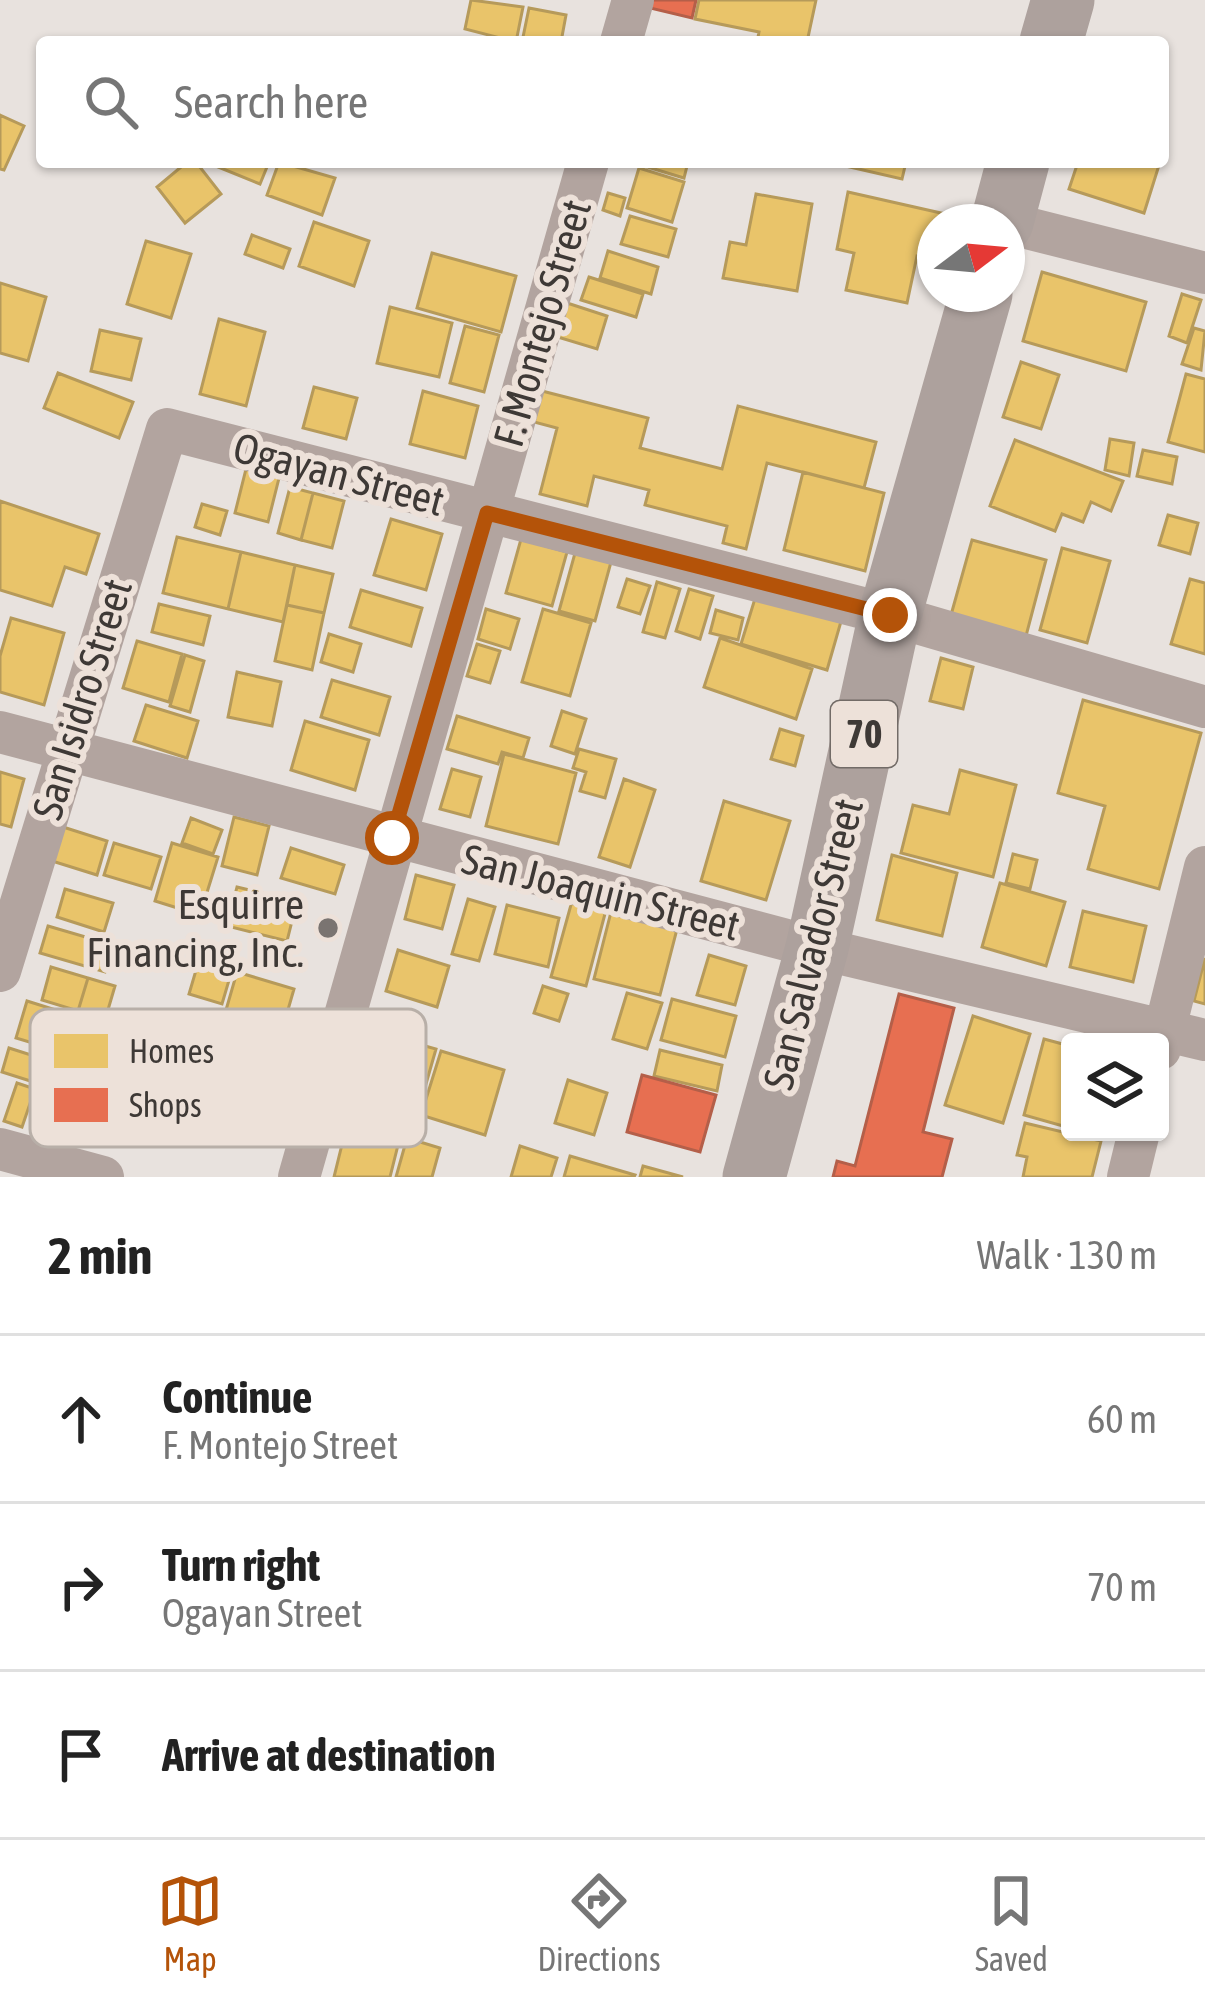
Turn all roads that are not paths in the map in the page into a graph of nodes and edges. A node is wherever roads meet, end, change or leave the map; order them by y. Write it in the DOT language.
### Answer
graph roads {
  1 [pos="633,0"];
  2 [pos="1063,0"];
  3 [pos="623,36"];
  4 [pos="1053,36"];
  5 [pos="586,168"];
  6 [pos="1017,168"];
  7 [pos="1008,204"];
  8 [pos="1025,227"];
  9 [pos="1205,273"];
  10 [pos="976,312"];
  11 [pos="167,429"];
  12 [pos="487,513"];
  13 [pos="890,615"];
  14 [pos="1205,707"];
  15 [pos="0,732"];
  16 [pos="66,748"];
  17 [pos="392,838"];
  18 [pos="1205,868"];
  19 [pos="817,948"];
  20 [pos="0,971"];
  21 [pos="345,1009"];
  22 [pos="1177,1039"];
  23 [pos="1137,1141"];
  24 [pos="307,1147"];
  25 [pos="0,1149"];
  26 [pos="104,1177"];
  27 [pos="299,1177"];
  28 [pos="754,1177"];
  29 [pos="1128,1177"];
  1 -- 3 [label="street"];
  2 -- 4 [label="highway"];
  5 -- 12 [label="street, F. Montejo Street"];
  6 -- 7 [label="highway"];
  8 -- 9 [label="street"];
  10 -- 13 [label="highway, San Salvador Street / 70"];
  11 -- 12 [label="street, Ogayan Street"];
  11 -- 16 [label="street, San Isidro Street"];
  12 -- 13 [label="street, Ogayan Street"];
  12 -- 17 [label="street, F. Montejo Street"];
  13 -- 14 [label="street, Ogayan Street"];
  13 -- 19 [label="highway, San Salvador Street / 70"];
  15 -- 16 [label="street, San Joaquin Street"];
  16 -- 17 [label="street, San Joaquin Street"];
  16 -- 20 [label="street, San Isidro Street"];
  17 -- 19 [label="street, San Joaquin Street"];
  17 -- 21 [label="street, F. Montejo Street"];
  18 -- 22 [label="street"];
  19 -- 22 [label="street, San Joaquin Street"];
  19 -- 28 [label="highway, San Salvador Street / 70"];
  23 -- 29 [label="street"];
  24 -- 27 [label="street, F. Montejo Street"];
  25 -- 26 [label="street"];
}
